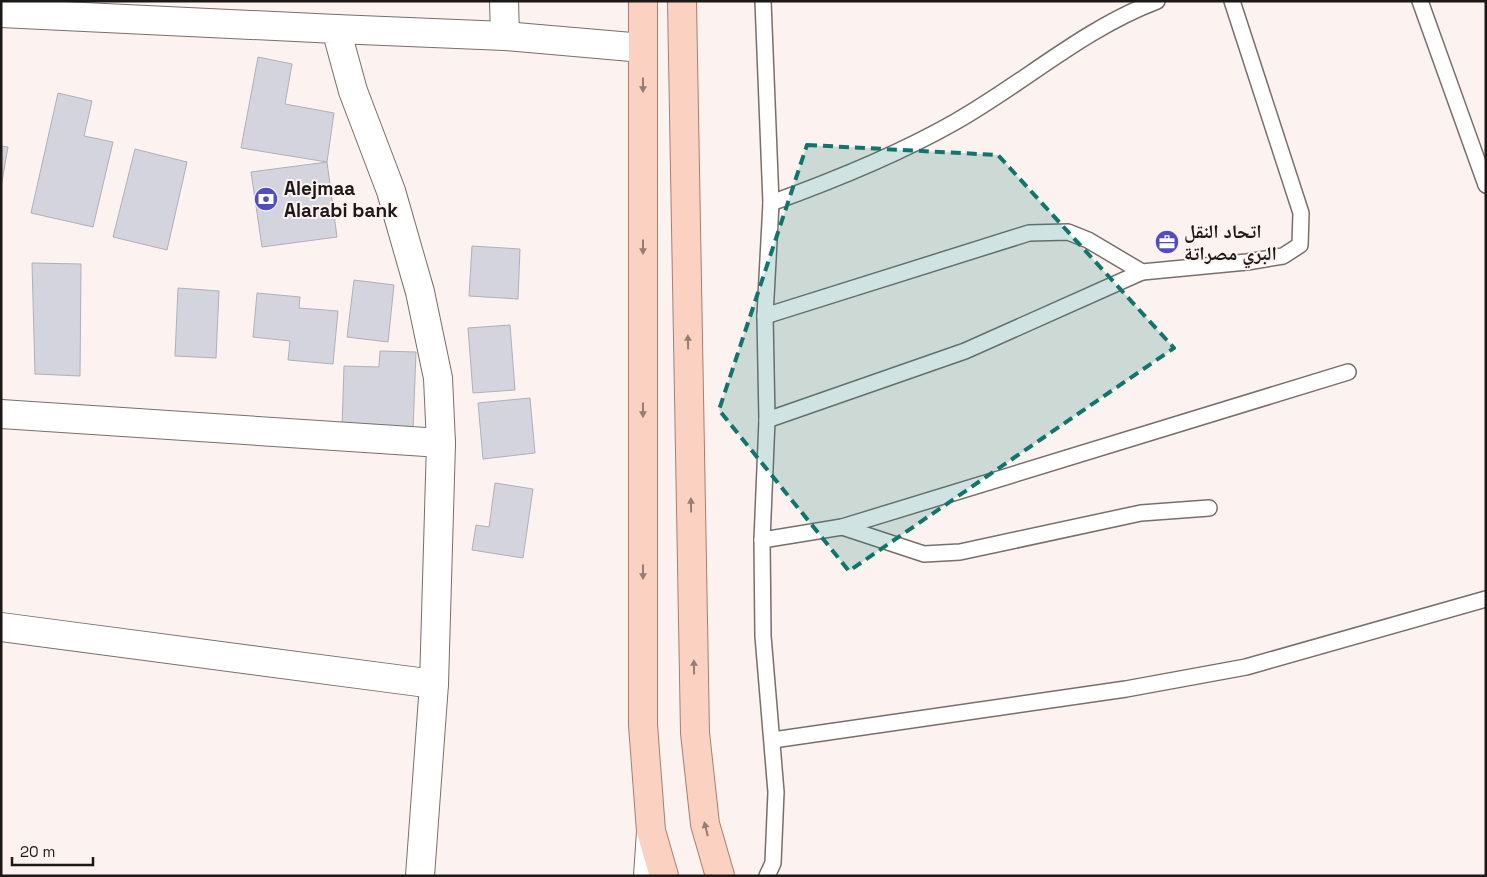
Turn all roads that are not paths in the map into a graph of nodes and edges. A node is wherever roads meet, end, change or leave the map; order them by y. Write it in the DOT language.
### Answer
graph roads {
  1 [pos="504,1"];
  2 [pos="643,1"];
  3 [pos="682,1"];
  4 [pos="763,1"];
  5 [pos="1157,1"];
  6 [pos="1232,1"];
  7 [pos="1420,1"];
  8 [pos="1,13"];
  9 [pos="336,30"];
  10 [pos="505,36"];
  11 [pos="643,48"];
  12 [pos="1486,185"];
  13 [pos="771,203"];
  14 [pos="1142,272"];
  15 [pos="765,316"];
  16 [pos="1348,372"];
  17 [pos="1,414"];
  18 [pos="767,420"];
  19 [pos="441,443"];
  20 [pos="1209,508"];
  21 [pos="842,527"];
  22 [pos="762,540"];
  23 [pos="1486,599"];
  24 [pos="1,628"];
  25 [pos="434,684"];
  26 [pos="773,740"];
  27 [pos="651,831"];
  28 [pos="420,876"];
  29 [pos="648,876"];
  30 [pos="664,876"];
  31 [pos="720,876"];
  32 [pos="768,876"];
  1 -- 10 [label="street"];
  2 -- 11 [label="main road"];
  31 -- 3 [label="main road, one-way"];
  4 -- 13 [label="lane"];
  5 -- 13 [label="lane"];
  6 -- 14 [label="lane"];
  7 -- 12 [label="lane"];
  8 -- 9 [label="street"];
  9 -- 10 [label="street"];
  9 -- 19 [label="street"];
  10 -- 11 [label="street"];
  11 -- 27 [label="main road, one-way"];
  13 -- 15 [label="lane"];
  14 -- 15 [label="lane"];
  14 -- 18 [label="lane"];
  15 -- 18 [label="lane"];
  16 -- 21 [label="lane"];
  17 -- 19 [label="street"];
  18 -- 22 [label="lane"];
  19 -- 25 [label="street"];
  20 -- 21 [label="lane"];
  21 -- 22 [label="lane"];
  22 -- 26 [label="lane"];
  23 -- 26 [label="lane"];
  24 -- 25 [label="street"];
  25 -- 28 [label="street"];
  26 -- 32 [label="lane"];
  27 -- 29 [label="street"];
  27 -- 30 [label="main road"];
}
